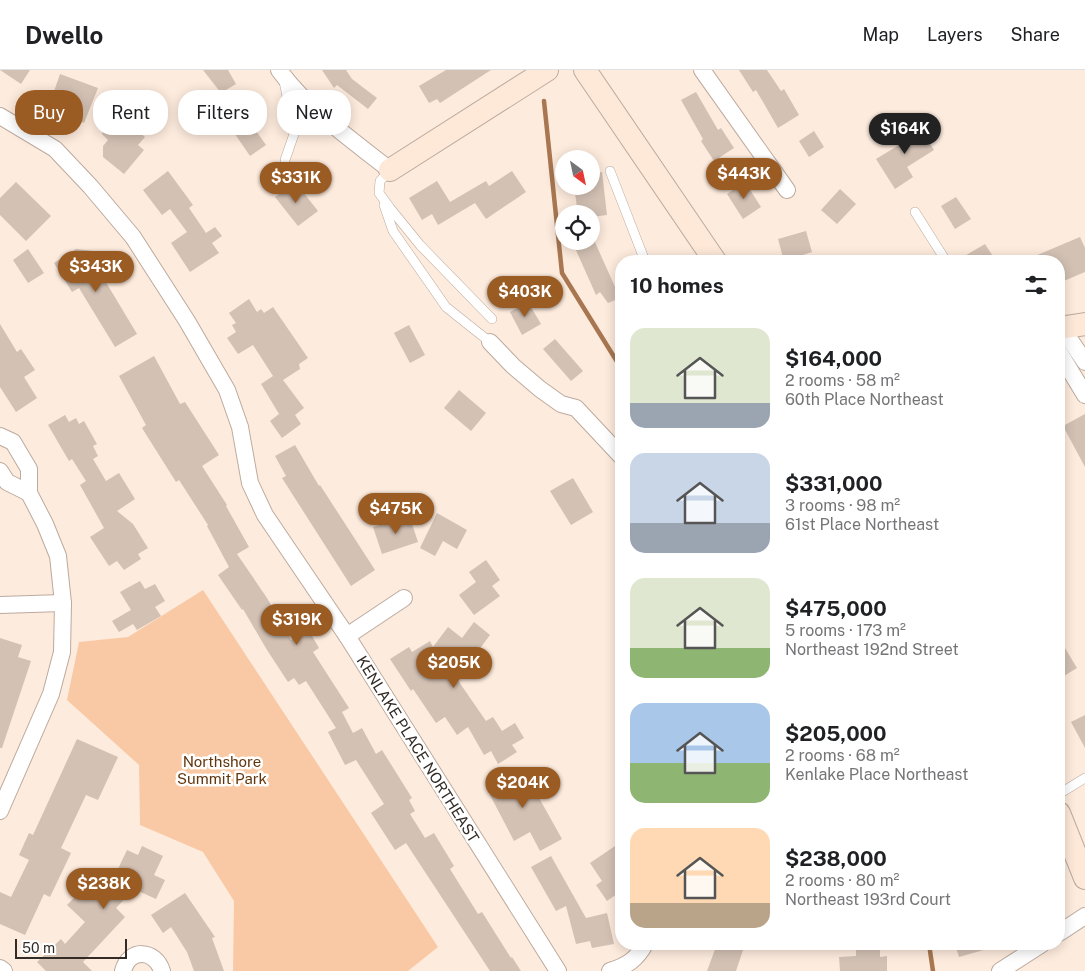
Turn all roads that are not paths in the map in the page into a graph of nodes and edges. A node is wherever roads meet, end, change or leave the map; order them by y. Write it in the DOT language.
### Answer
graph roads {
  1 [pos="547,70"];
  2 [pos="585,70"];
  3 [pos="702,70"];
  4 [pos="281,73"];
  5 [pos="0,116"];
  6 [pos="285,160"];
  7 [pos="390,170"];
  8 [pos="610,171"];
  9 [pos="787,190"];
  10 [pos="380,193"];
  11 [pos="915,212"];
  12 [pos="642,255"];
  13 [pos="711,255"];
  14 [pos="942,255"];
  15 [pos="492,319"];
  16 [pos="1085,324"];
  17 [pos="1065,327"];
  18 [pos="1065,335"];
  19 [pos="490,342"];
  20 [pos="1065,362"];
  21 [pos="1085,362"];
  22 [pos="1085,395"];
  23 [pos="0,436"];
  24 [pos="615,450"];
  25 [pos="0,471"];
  26 [pos="28,493"];
  27 [pos="404,598"];
  28 [pos="63,603"];
  29 [pos="0,605"];
  30 [pos="347,636"];
  31 [pos="1085,778"];
  32 [pos="1065,790"];
  33 [pos="0,812"];
  34 [pos="1065,828"];
  35 [pos="1085,878"];
  36 [pos="1085,916"];
  37 [pos="1065,929"];
  38 [pos="642,950"];
  39 [pos="1033,950"];
  40 [pos="0,968"];
  41 [pos="4,971"];
  42 [pos="123,971"];
  43 [pos="162,971"];
  44 [pos="558,971"];
  45 [pos="610,971"];
  46 [pos="1000,971"];
  1 -- 7 [label="main road"];
  2 -- 13 [label="main road"];
  3 -- 9 [label="street"];
  4 -- 6 [label="lane"];
  4 -- 7 [label="street"];
  5 -- 30 [label="street, KENLAKE PLACE NORTHEAST"];
  7 -- 10 [label="lane"];
  8 -- 12 [label="lane"];
  10 -- 15 [label="lane"];
  10 -- 19 [label="lane"];
  11 -- 14 [label="lane"];
  16 -- 17 [label="main road"];
  18 -- 21 [label="street"];
  19 -- 24 [label="street"];
  20 -- 22 [label="street"];
  23 -- 26 [label="street"];
  25 -- 26 [label="street"];
  26 -- 28 [label="street"];
  27 -- 30 [label="street"];
  28 -- 29 [label="street"];
  28 -- 33 [label="street"];
  30 -- 44 [label="street, KENLAKE PLACE NORTHEAST"];
  31 -- 32 [label="lane"];
  34 -- 35 [label="main road"];
  36 -- 37 [label="street"];
  38 -- 45 [label="street"];
  39 -- 46 [label="street"];
  40 -- 41 [label="street"];
  42 -- 43 [label="street"];
}
